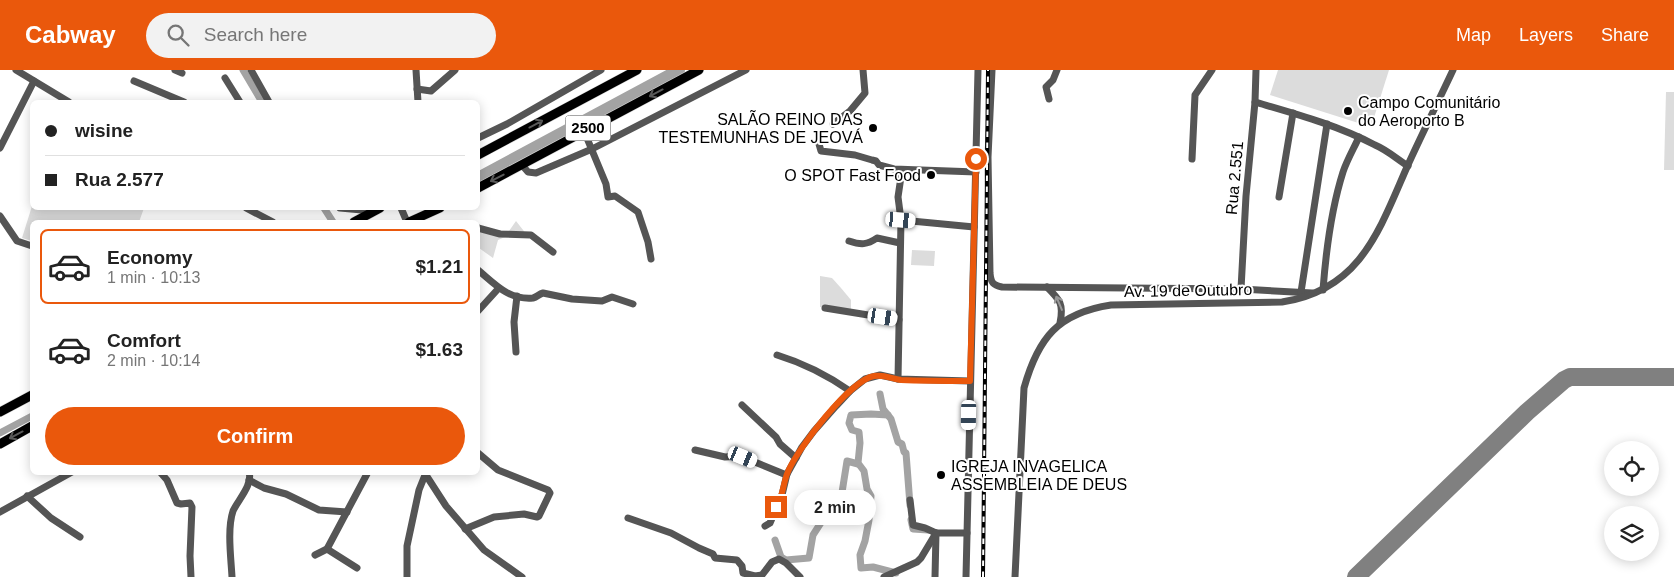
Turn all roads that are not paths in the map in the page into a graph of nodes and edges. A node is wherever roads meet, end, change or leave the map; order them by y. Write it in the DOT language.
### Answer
graph roads {
  1 [pos="16,70"];
  2 [pos="251,70"];
  3 [pos="416,70"];
  4 [pos="455,70"];
  5 [pos="601,70"];
  6 [pos="637,70"];
  7 [pos="699,70"];
  8 [pos="746,70"];
  9 [pos="863,70"];
  10 [pos="978,70"];
  11 [pos="992,70"];
  12 [pos="1057,70"];
  13 [pos="1212,70"];
  14 [pos="1256,70"];
  15 [pos="1453,70"];
  16 [pos="225,78"];
  17 [pos="34,81"];
  18 [pos="134,81"];
  19 [pos="418,89"];
  20 [pos="1049,99"];
  21 [pos="66,100"];
  22 [pos="179,100"];
  23 [pos="239,100"];
  24 [pos="268,100"];
  25 [pos="418,100"];
  26 [pos="1255,102"];
  27 [pos="1294,113"];
  28 [pos="833,124"];
  29 [pos="1327,124"];
  30 [pos="584,131"];
  31 [pos="480,137"];
  32 [pos="1359,137"];
  33 [pos="819,144"];
  34 [pos="0,148"];
  35 [pos="592,149"];
  36 [pos="480,154"];
  37 [pos="1192,159"];
  38 [pos="522,165"];
  39 [pos="1408,166"];
  40 [pos="902,170"];
  41 [pos="976,172"];
  42 [pos="480,187"];
  43 [pos="1279,197"];
  44 [pos="250,210"];
  45 [pos="377,210"];
  46 [pos="435,210"];
  47 [pos="0,216"];
  48 [pos="268,220"];
  49 [pos="358,220"];
  50 [pos="413,220"];
  51 [pos="901,220"];
  52 [pos="974,227"];
  53 [pos="480,229"];
  54 [pos="849,241"];
  55 [pos="900,243"];
  56 [pos="30,245"];
  57 [pos="554,252"];
  58 [pos="651,259"];
  59 [pos="480,272"];
  60 [pos="1046,287"];
  61 [pos="1241,288"];
  62 [pos="498,289"];
  63 [pos="1319,291"];
  64 [pos="1301,292"];
  65 [pos="518,296"];
  66 [pos="633,304"];
  67 [pos="825,308"];
  68 [pos="480,309"];
  69 [pos="899,320"];
  70 [pos="1060,323"];
  71 [pos="516,352"];
  72 [pos="777,354"];
  73 [pos="898,379"];
  74 [pos="970,381"];
  75 [pos="850,391"];
  76 [pos="30,396"];
  77 [pos="742,405"];
  78 [pos="0,412"];
  79 [pos="30,427"];
  80 [pos="0,444"];
  81 [pos="695,450"];
  82 [pos="480,455"];
  83 [pos="796,458"];
  84 [pos="787,474"];
  85 [pos="66,475"];
  86 [pos="163,475"];
  87 [pos="366,475"];
  88 [pos="424,475"];
  89 [pos="425,475"];
  90 [pos="249,476"];
  91 [pos="27,496"];
  92 [pos="910,500"];
  93 [pos="0,512"];
  94 [pos="347,512"];
  95 [pos="628,518"];
  96 [pos="765,526"];
  97 [pos="465,529"];
  98 [pos="936,533"];
  99 [pos="967,533"];
  100 [pos="80,537"];
  101 [pos="327,549"];
  102 [pos="315,555"];
  103 [pos="357,568"];
  104 [pos="742,575"];
  105 [pos="896,575"];
  106 [pos="191,577"];
  107 [pos="232,577"];
  108 [pos="407,577"];
  109 [pos="522,577"];
  110 [pos="800,577"];
  111 [pos="884,577"];
  112 [pos="935,577"];
  113 [pos="966,577"];
  114 [pos="1015,577"];
  1 -- 17 [label="street"];
  2 -- 24 [label="street"];
  3 -- 19 [label="street"];
  4 -- 19 [label="street"];
  5 -- 31 [label="street"];
  36 -- 6 [label="main road, 2500, one-way"];
  7 -- 30 [label="main road, 2500, one-way"];
  8 -- 35 [label="street"];
  9 -- 28 [label="street"];
  10 -- 41 [label="street"];
  11 -- 60 [label="street"];
  12 -- 20 [label="street"];
  13 -- 37 [label="street"];
  14 -- 26 [label="street, Rua 2.551"];
  15 -- 39 [label="street, Av. 19 de Outubro"];
  16 -- 23 [label="street"];
  17 -- 21 [label="street"];
  17 -- 34 [label="street"];
  18 -- 22 [label="street"];
  19 -- 25 [label="street"];
  26 -- 27 [label="street"];
  26 -- 61 [label="street, Rua 2.551"];
  27 -- 29 [label="street"];
  27 -- 43 [label="street"];
  29 -- 32 [label="street"];
  29 -- 64 [label="street"];
  30 -- 35 [label="street"];
  30 -- 38 [label="main road, 2500"];
  32 -- 39 [label="street"];
  32 -- 63 [label="street"];
  33 -- 40 [label="street"];
  35 -- 38 [label="street"];
  35 -- 58 [label="street"];
  38 -- 42 [label="main road, 2500, one-way"];
  39 -- 63 [label="street, Av. 19 de Outubro"];
  40 -- 41 [label="street"];
  40 -- 51 [label="street"];
  41 -- 52 [label="street"];
  44 -- 48 [label="street"];
  45 -- 49 [label="main road"];
  46 -- 50 [label="main road"];
  47 -- 56 [label="street"];
  51 -- 52 [label="street"];
  51 -- 55 [label="street"];
  52 -- 74 [label="street"];
  53 -- 57 [label="street"];
  54 -- 55 [label="street"];
  55 -- 69 [label="street"];
  59 -- 62 [label="street"];
  60 -- 61 [label="street"];
  70 -- 60 [label="street, one-way"];
  61 -- 64 [label="street"];
  62 -- 65 [label="street"];
  62 -- 68 [label="street"];
  63 -- 64 [label="street"];
  63 -- 70 [label="street, Av. 19 de Outubro"];
  65 -- 66 [label="street"];
  65 -- 71 [label="street"];
  67 -- 69 [label="street"];
  69 -- 73 [label="street"];
  70 -- 114 [label="street, Av. 19 de Outubro"];
  72 -- 75 [label="street"];
  73 -- 74 [label="street"];
  73 -- 75 [label="street"];
  74 -- 99 [label="street"];
  75 -- 83 [label="street"];
  76 -- 78 [label="main road"];
  77 -- 83 [label="street"];
  79 -- 80 [label="main road, one-way"];
  81 -- 84 [label="street"];
  82 -- 97 [label="street"];
  83 -- 84 [label="street"];
  84 -- 96 [label="street"];
  85 -- 91 [label="street"];
  86 -- 106 [label="street"];
  87 -- 94 [label="street"];
  88 -- 108 [label="street"];
  89 -- 97 [label="street"];
  90 -- 94 [label="street"];
  90 -- 107 [label="street"];
  91 -- 93 [label="street"];
  91 -- 100 [label="street"];
  92 -- 98 [label="street"];
  94 -- 101 [label="street"];
  95 -- 104 [label="street"];
  97 -- 109 [label="street"];
  98 -- 99 [label="street"];
  98 -- 105 [label="street"];
  98 -- 112 [label="street"];
  99 -- 113 [label="street"];
  101 -- 102 [label="street"];
  101 -- 103 [label="street"];
  104 -- 110 [label="street"];
  105 -- 111 [label="street"];
}
